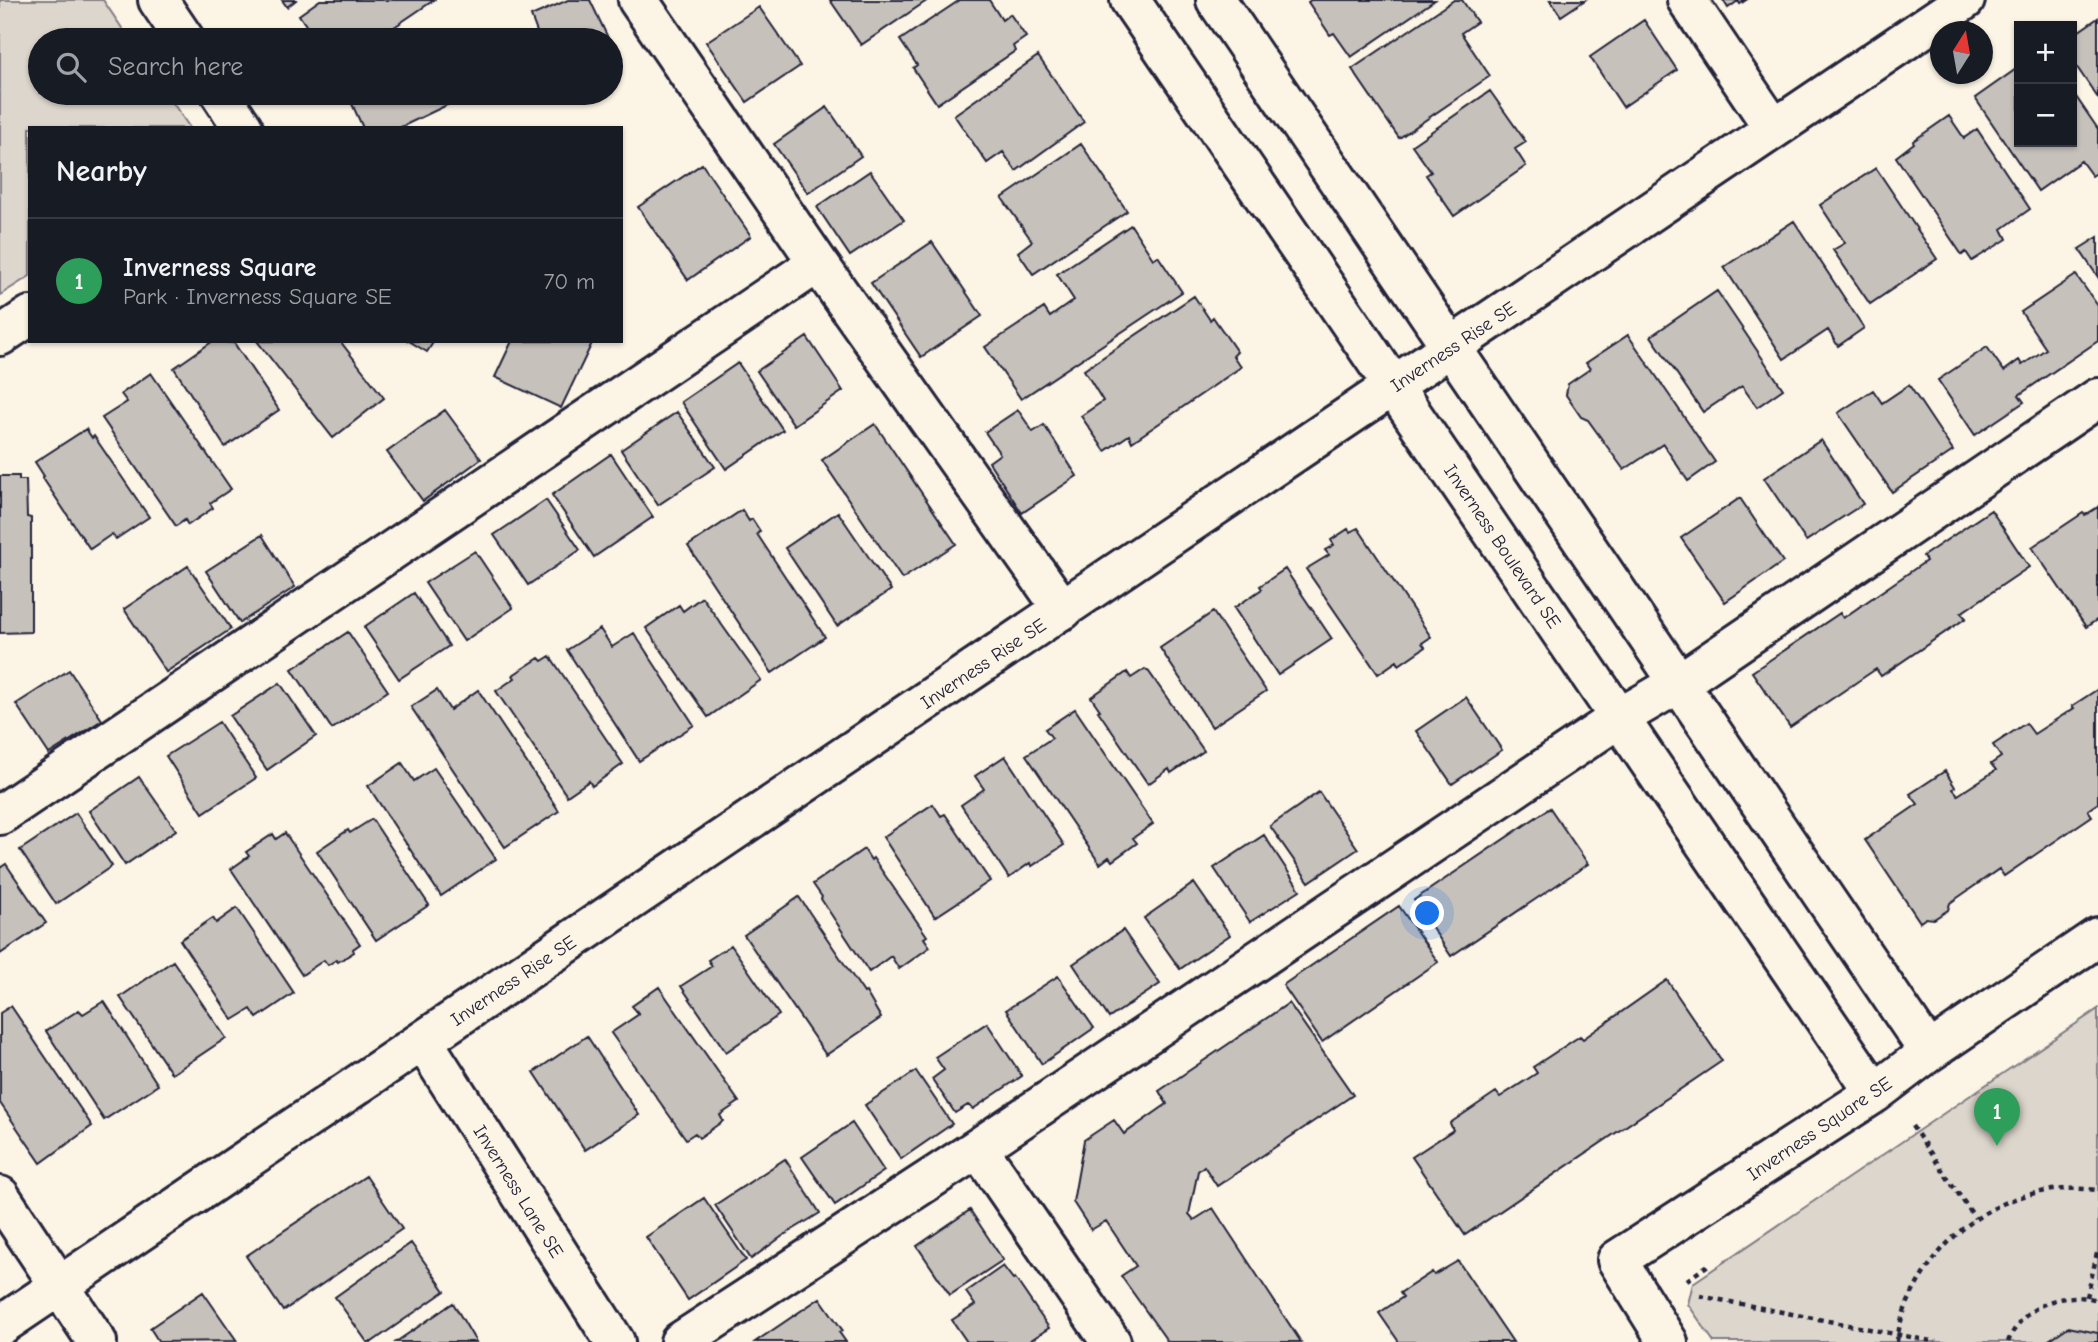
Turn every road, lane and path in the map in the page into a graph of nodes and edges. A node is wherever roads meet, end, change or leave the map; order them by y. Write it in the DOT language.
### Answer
graph roads {
  1 [pos="158,0"];
  2 [pos="638,0"];
  3 [pos="1130,0"];
  4 [pos="1216,0"];
  5 [pos="1687,0"];
  6 [pos="1965,0"];
  7 [pos="177,28"];
  8 [pos="228,105"];
  9 [pos="242,126"];
  10 [pos="1774,129"];
  11 [pos="818,263"];
  12 [pos="28,317"];
  13 [pos="0,336"];
  14 [pos="1451,348"];
  15 [pos="1393,386"];
  16 [pos="2098,398"];
  17 [pos="1063,610"];
  18 [pos="1679,683"];
  19 [pos="1619,718"];
  20 [pos="0,815"];
  21 [pos="2098,937"];
  22 [pos="423,1041"];
  23 [pos="1929,1052"];
  24 [pos="1875,1093"];
  25 [pos="1912,1125"];
  26 [pos="978,1148"];
  27 [pos="2098,1190"];
  28 [pos="0,1196"];
  29 [pos="1975,1218"];
  30 [pos="2098,1249"];
  31 [pos="59,1286"];
  32 [pos="1698,1296"];
  33 [pos="2087,1297"];
  34 [pos="2098,1300"];
  35 [pos="0,1326"];
  36 [pos="1898,1335"];
  37 [pos="97,1342"];
  38 [pos="615,1342"];
  39 [pos="680,1342"];
  40 [pos="1111,1342"];
  41 [pos="1668,1342"];
  42 [pos="1897,1342"];
  43 [pos="1936,1342"];
  44 [pos="2008,1342"];
  1 -- 7 [label="street"];
  2 -- 11 [label="street"];
  3 -- 15 [label="street, Inverness Boulevard SE"];
  4 -- 14 [label="street"];
  5 -- 10 [label="street"];
  6 -- 10 [label="street, Inverness Rise SE"];
  8 -- 9 [label="street"];
  10 -- 14 [label="street, Inverness Rise SE"];
  11 -- 17 [label="street"];
  11 -- 20 [label="street"];
  12 -- 13 [label="street"];
  14 -- 15 [label="street, Inverness Rise SE"];
  14 -- 18 [label="street"];
  15 -- 17 [label="street, Inverness Rise SE"];
  15 -- 19 [label="street, Inverness Boulevard SE"];
  16 -- 18 [label="street"];
  17 -- 22 [label="street, Inverness Rise SE"];
  18 -- 19 [label="street"];
  18 -- 23 [label="street"];
  19 -- 24 [label="street, Inverness Boulevard SE"];
  19 -- 26 [label="street"];
  21 -- 23 [label="street, Inverness Square SE"];
  22 -- 31 [label="street, Inverness Rise SE"];
  22 -- 38 [label="street, Inverness Lane SE"];
  23 -- 24 [label="street, Inverness Square SE"];
  24 -- 41 [label="street, Inverness Square SE"];
  25 -- 29 [label="path"];
  26 -- 39 [label="street"];
  26 -- 40 [label="street"];
  27 -- 29 [label="path"];
  28 -- 31 [label="street"];
  29 -- 36 [label="path"];
  30 -- 33 [label="path"];
  31 -- 35 [label="street, Inverness Rise SE"];
  31 -- 37 [label="street"];
  32 -- 36 [label="path"];
  33 -- 34 [label="path"];
  33 -- 44 [label="path"];
  36 -- 42 [label="path"];
  36 -- 43 [label="path"];
}
